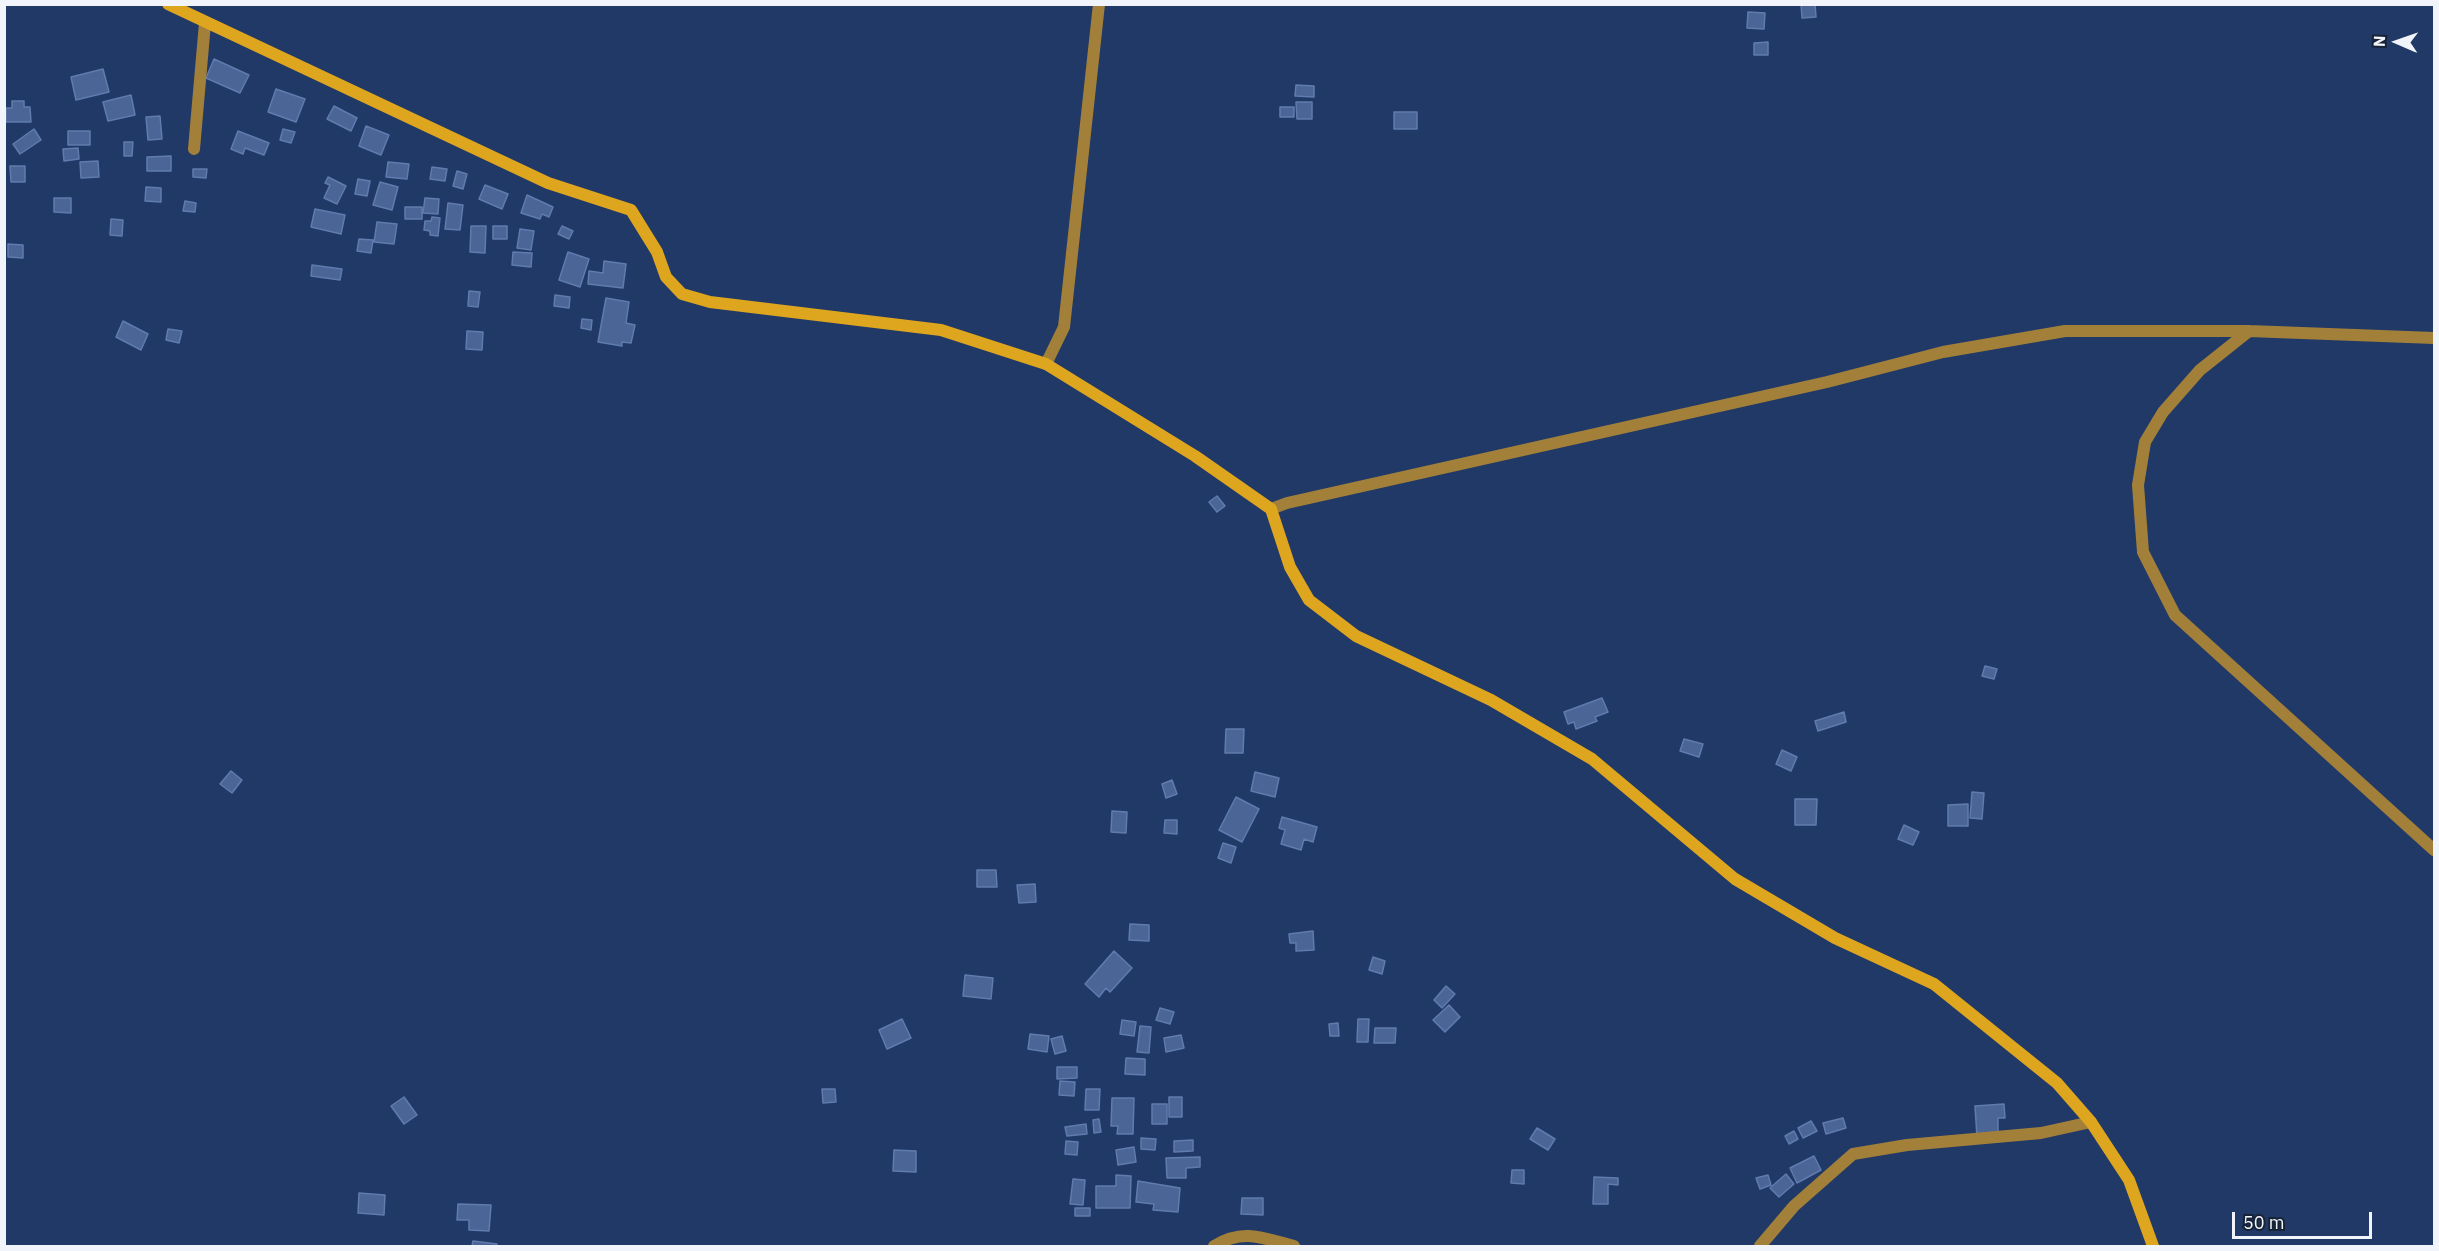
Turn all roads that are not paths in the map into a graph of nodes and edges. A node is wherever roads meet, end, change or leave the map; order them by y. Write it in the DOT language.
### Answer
graph roads {
  1 [pos="168,4"];
  2 [pos="1099,4"];
  3 [pos="205,23"];
  4 [pos="194,149"];
  5 [pos="2249,331"];
  6 [pos="2434,338"];
  7 [pos="1046,364"];
  8 [pos="1271,509"];
  9 [pos="2434,850"];
  10 [pos="2091,1122"];
  11 [pos="1214,1246"];
  12 [pos="1294,1246"];
  13 [pos="1760,1246"];
  14 [pos="2153,1246"];
  1 -- 3 [label="street"];
  2 -- 7 [label="street"];
  3 -- 4 [label="street"];
  3 -- 7 [label="street"];
  5 -- 6 [label="street"];
  5 -- 8 [label="street"];
  5 -- 9 [label="street"];
  7 -- 8 [label="street"];
  8 -- 10 [label="street"];
  10 -- 13 [label="street"];
  10 -- 14 [label="street"];
  11 -- 12 [label="street"];
}
